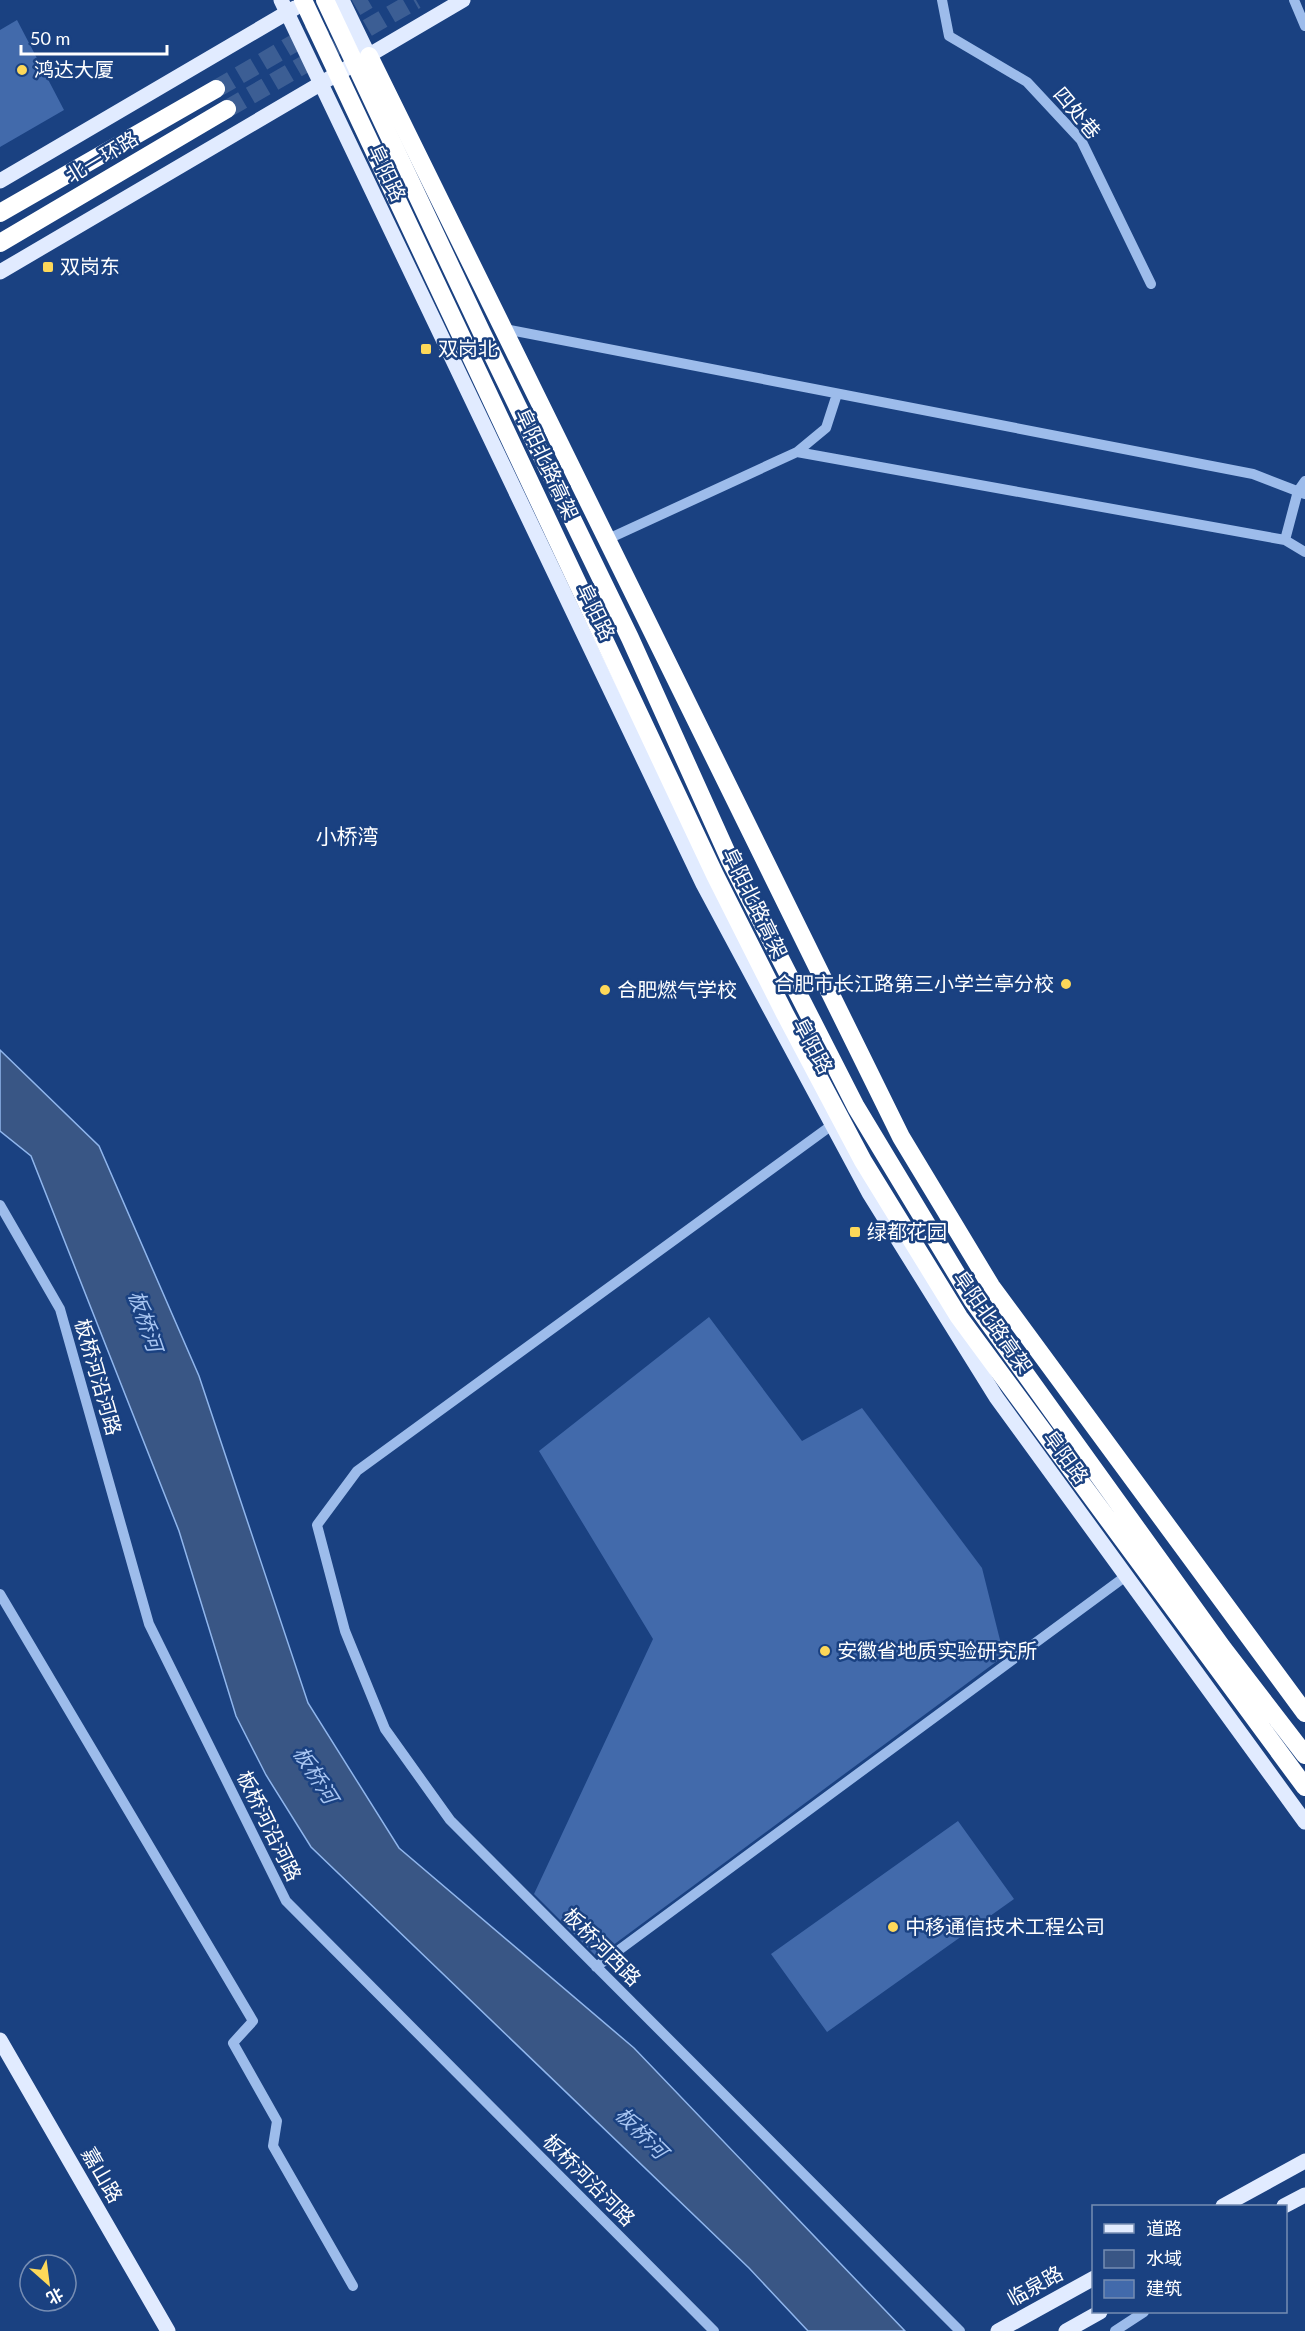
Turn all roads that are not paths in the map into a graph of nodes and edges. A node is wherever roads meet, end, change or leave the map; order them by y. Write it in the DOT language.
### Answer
graph roads {
  1 [pos="303,0"];
  2 [pos="308,0"];
  3 [pos="325,0"];
  4 [pos="342,0"];
  5 [pos="463,0"];
  6 [pos="942,0"];
  7 [pos="1294,0"];
  8 [pos="284,6"];
  9 [pos="1305,26"];
  10 [pos="369,56"];
  11 [pos="321,84"];
  12 [pos="216,89"];
  13 [pos="227,109"];
  14 [pos="0,181"];
  15 [pos="0,213"];
  16 [pos="0,243"];
  17 [pos="0,272"];
  18 [pos="1151,284"];
  19 [pos="505,329"];
  20 [pos="837,394"];
  21 [pos="797,452"];
  22 [pos="1305,481"];
  23 [pos="1302,493"];
  24 [pos="608,539"];
  25 [pos="1285,540"];
  26 [pos="1305,552"];
  27 [pos="832,1125"];
  28 [pos="0,1205"];
  29 [pos="1126,1576"];
  30 [pos="0,1594"];
  31 [pos="1305,1713"];
  32 [pos="1305,1755"];
  33 [pos="1305,1787"];
  34 [pos="1305,1822"];
  35 [pos="596,1967"];
  36 [pos="0,2040"];
  37 [pos="1305,2161"];
  38 [pos="1305,2195"];
  39 [pos="1225,2205"];
  40 [pos="1286,2205"];
  41 [pos="1092,2279"];
  42 [pos="353,2286"];
  43 [pos="1098,2313"];
  44 [pos="1142,2313"];
  45 [pos="168,2331"];
  46 [pos="714,2331"];
  47 [pos="960,2331"];
  48 [pos="998,2331"];
  49 [pos="1066,2331"];
  50 [pos="1115,2331"];
  1 -- 33 [label="highway, 阜阳北路高架, bridge"];
  2 -- 8 [label="main road"];
  3 -- 32 [label="highway, 阜阳北路高架, bridge"];
  4 -- 10 [label="main road"];
  5 -- 10 [label="main road"];
  6 -- 18 [label="street, 四处巷"];
  7 -- 9 [label="street"];
  8 -- 11 [label="main road, 阜阳路"];
  8 -- 14 [label="main road"];
  10 -- 11 [label="main road"];
  10 -- 19 [label="highway"];
  11 -- 17 [label="main road"];
  11 -- 27 [label="main road, 阜阳路"];
  12 -- 15 [label="highway, 北一环路"];
  13 -- 16 [label="highway, 北一环路"];
  19 -- 20 [label="street"];
  19 -- 24 [label="highway"];
  20 -- 21 [label="street"];
  20 -- 23 [label="street"];
  21 -- 24 [label="street"];
  21 -- 25 [label="street"];
  22 -- 23 [label="street"];
  23 -- 25 [label="street"];
  24 -- 31 [label="highway"];
  25 -- 26 [label="street"];
  27 -- 29 [label="main road, 阜阳路"];
  27 -- 35 [label="street, 板桥河西路"];
  28 -- 46 [label="street, 板桥河沿河路"];
  29 -- 34 [label="main road, 阜阳路"];
  29 -- 35 [label="street"];
  30 -- 42 [label="street"];
  35 -- 47 [label="street, 板桥河西路"];
  36 -- 45 [label="main road, 嘉山路"];
  37 -- 39 [label="main road"];
  38 -- 40 [label="main road"];
  41 -- 48 [label="main road, 临泉路"];
  43 -- 49 [label="main road"];
  44 -- 50 [label="street"];
}
